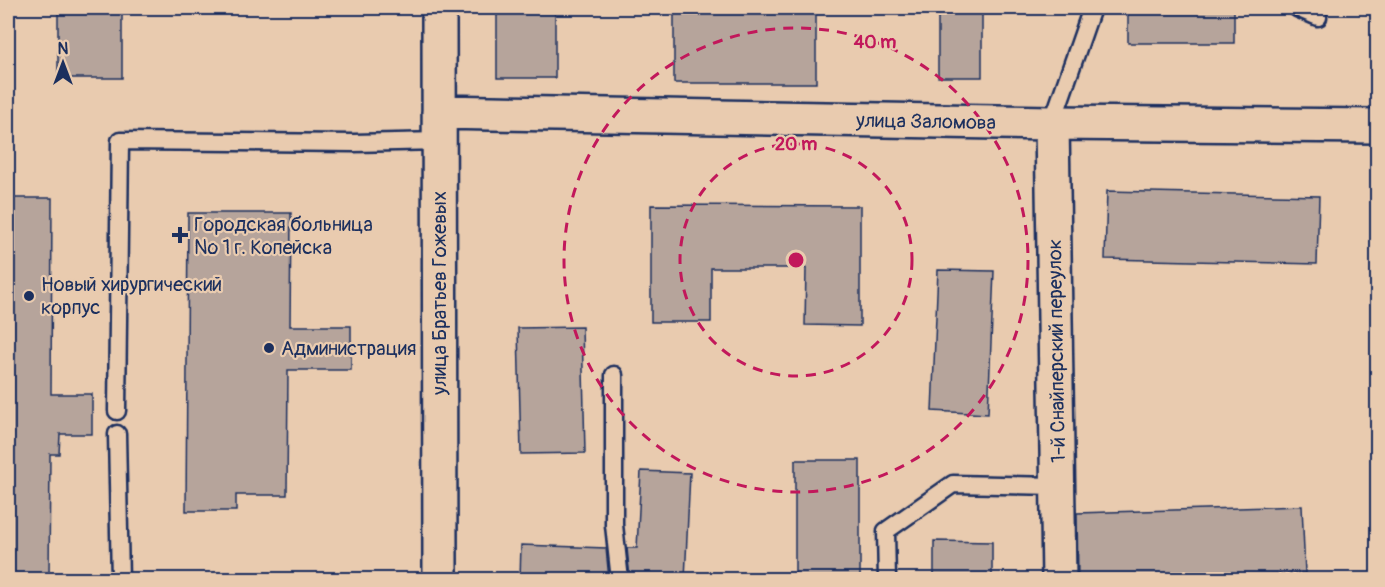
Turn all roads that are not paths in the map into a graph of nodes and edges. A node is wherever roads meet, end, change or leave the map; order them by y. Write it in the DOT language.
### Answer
graph roads {
  1 [pos="439,8"];
  2 [pos="1092,8"];
  3 [pos="1297,8"];
  4 [pos="1318,17"];
  5 [pos="1052,123"];
  6 [pos="1377,126"];
  7 [pos="439,127"];
  8 [pos="614,375"];
  9 [pos="117,411"];
  10 [pos="117,434"];
  11 [pos="1058,486"];
  12 [pos="120,579"];
  13 [pos="440,579"];
  14 [pos="620,579"];
  15 [pos="887,579"];
  16 [pos="1059,579"];
  1 -- 7 [label="street, улица Братьев Гожевых"];
  2 -- 5 [label="lane"];
  3 -- 4 [label="lane"];
  5 -- 6 [label="street, улица Заломова"];
  5 -- 7 [label="street, улица Заломова"];
  5 -- 11 [label="street, 1-й Снайперский переулок"];
  7 -- 9 [label="lane"];
  7 -- 13 [label="street, улица Братьев Гожевых"];
  8 -- 14 [label="lane"];
  10 -- 12 [label="lane"];
  11 -- 15 [label="lane"];
  11 -- 16 [label="street, 1-й Снайперский переулок"];
}
